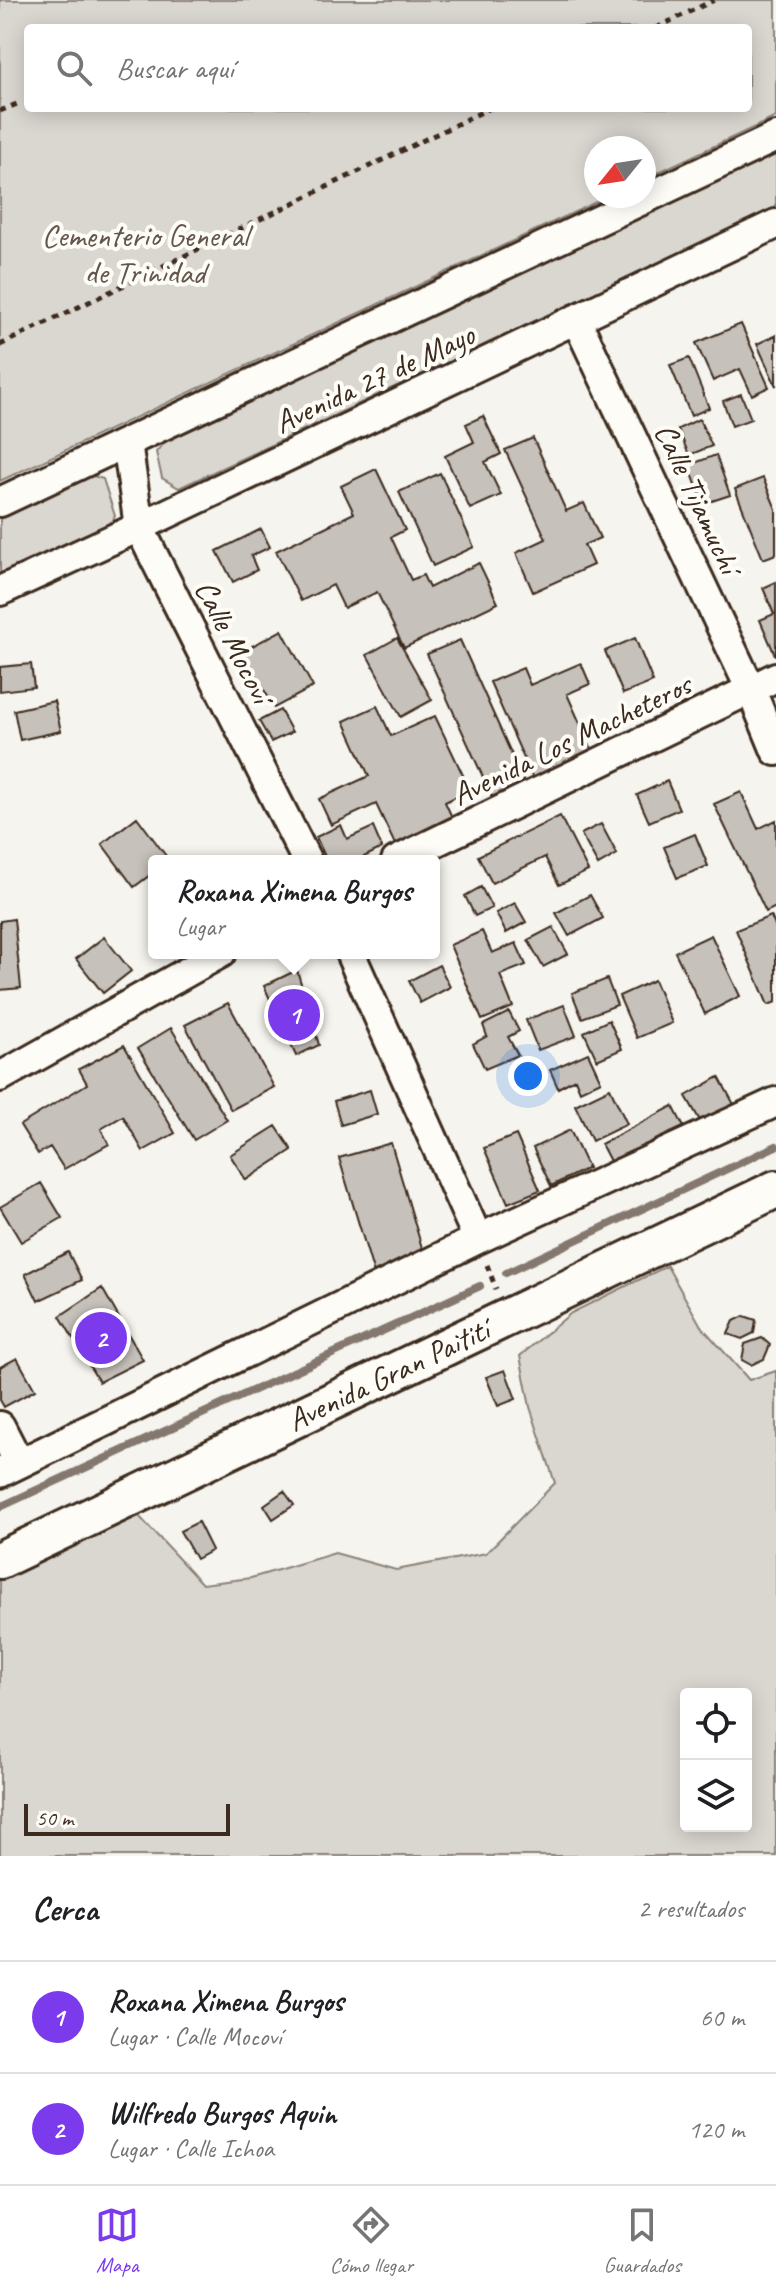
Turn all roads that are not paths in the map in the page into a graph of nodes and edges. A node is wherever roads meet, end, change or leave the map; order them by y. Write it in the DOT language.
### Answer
graph roads {
  1 [pos="776,137"];
  2 [pos="776,224"];
  3 [pos="576,319"];
  4 [pos="127,442"];
  5 [pos="0,502"];
  6 [pos="139,527"];
  7 [pos="0,591"];
  8 [pos="763,684"];
  9 [pos="776,751"];
  10 [pos="304,855"];
  11 [pos="408,855"];
  12 [pos="210,959"];
  13 [pos="353,959"];
  14 [pos="0,1077"];
  15 [pos="776,1102"];
  16 [pos="776,1189"];
  17 [pos="478,1239"];
  18 [pos="0,1426"];
  19 [pos="10,1468"];
  20 [pos="0,1560"];
  1 -- 4 [label="street, Avenida 27 de Mayo"];
  2 -- 3 [label="street, Avenida 27 de Mayo"];
  3 -- 6 [label="street, Avenida 27 de Mayo"];
  3 -- 8 [label="street, Calle Tijamuchí"];
  4 -- 5 [label="street, Avenida 27 de Mayo"];
  4 -- 6 [label="street, Calle Mocoví"];
  6 -- 7 [label="street, Avenida 27 de Mayo"];
  6 -- 10 [label="street, Calle Mocoví"];
  8 -- 9 [label="street, Calle Tijamuchí"];
  8 -- 11 [label="street, Avenida Los Macheteros"];
  12 -- 14 [label="street"];
  13 -- 17 [label="street"];
  15 -- 17 [label="street"];
  16 -- 20 [label="main road, Avenida Gran Paitití"];
  17 -- 19 [label="street"];
  18 -- 19 [label="street"];
}
